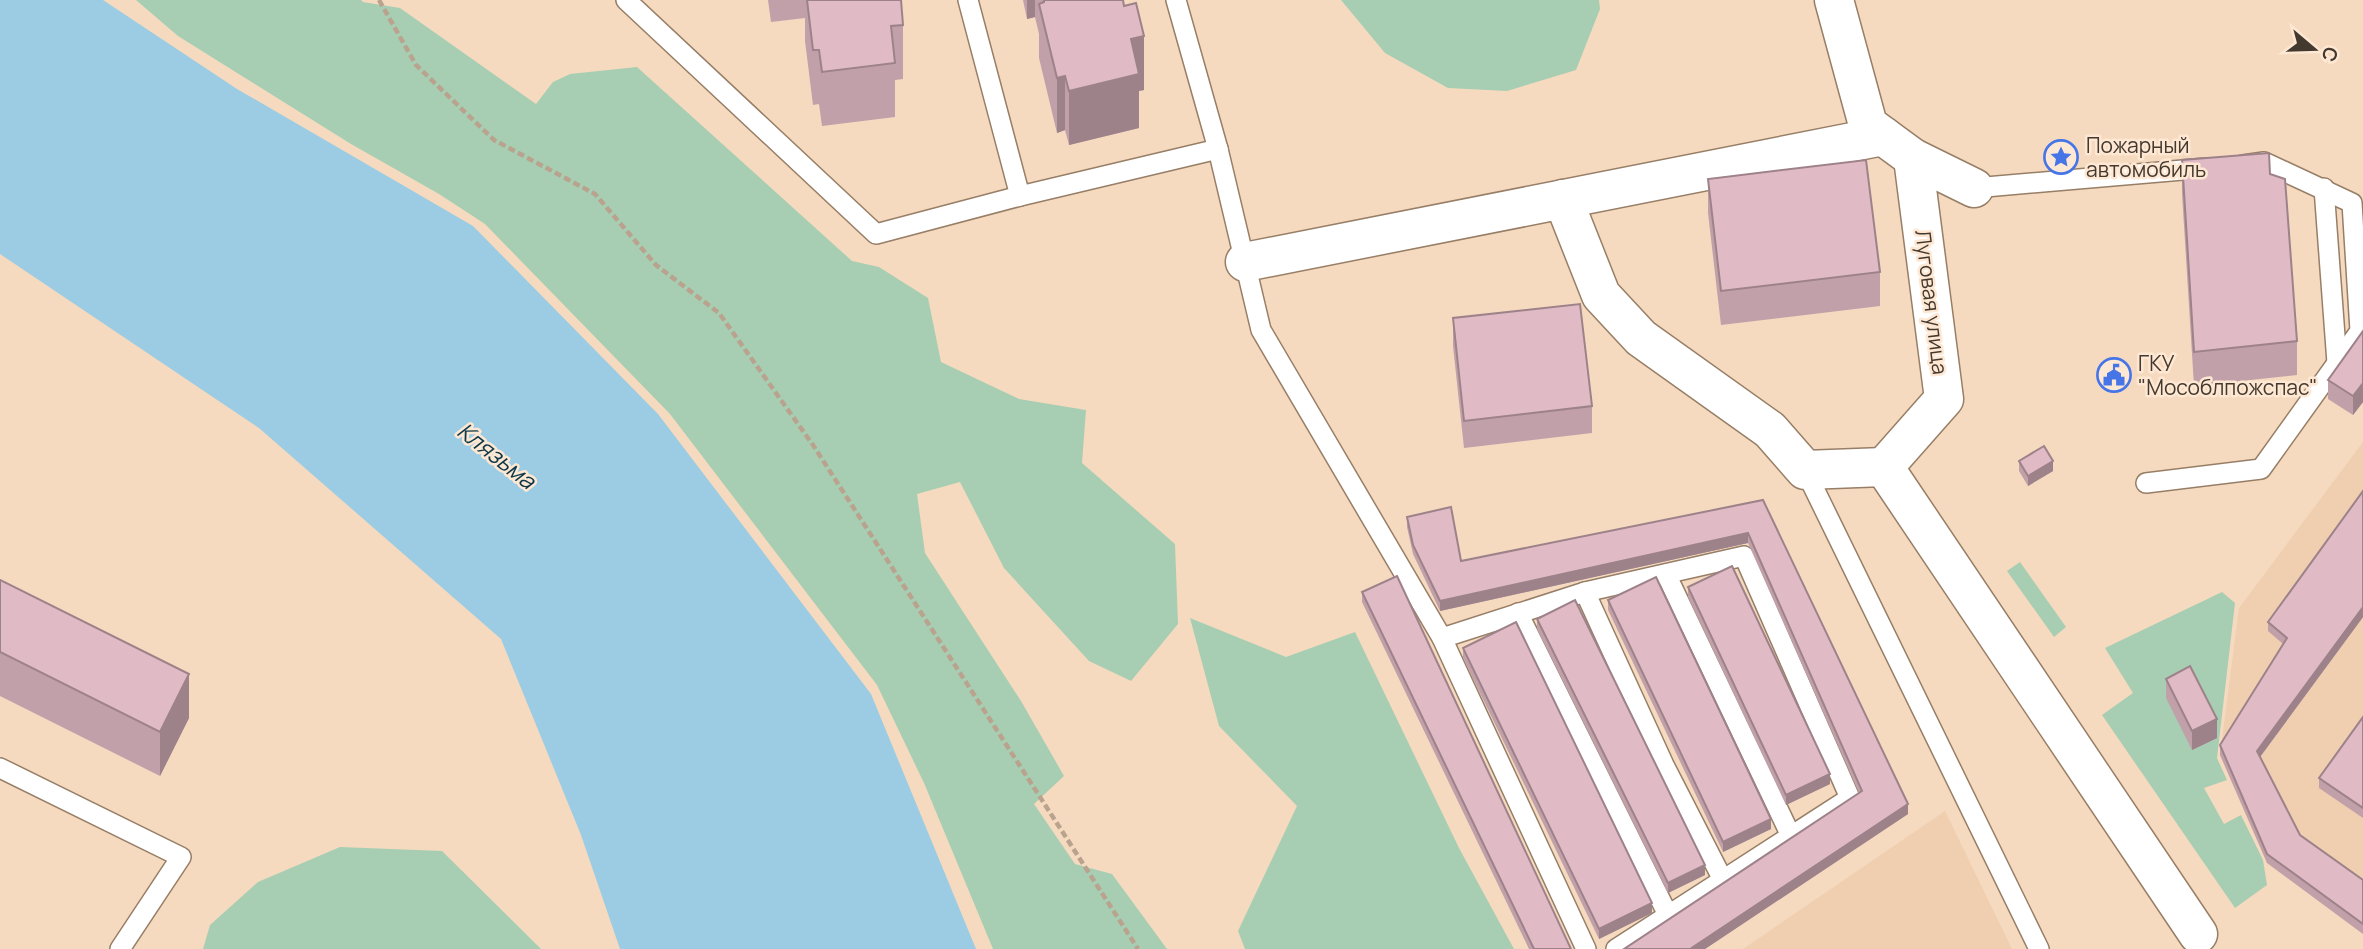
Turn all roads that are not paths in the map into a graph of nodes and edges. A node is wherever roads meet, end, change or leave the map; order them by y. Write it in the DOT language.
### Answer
graph roads {
  1 [pos="626,0"];
  2 [pos="968,0"];
  3 [pos="1176,0"];
  4 [pos="1834,0"];
  5 [pos="1883,136"];
  6 [pos="1217,149"];
  7 [pos="1913,158"];
  8 [pos="1974,188"];
  9 [pos="2324,188"];
  10 [pos="1020,196"];
  11 [pos="1563,199"];
  12 [pos="1245,262"];
  13 [pos="2337,363"];
  14 [pos="1884,467"];
  15 [pos="1805,470"];
  16 [pos="2146,483"];
  17 [pos="1666,574"];
  18 [pos="1585,592"];
  19 [pos="1518,613"];
  20 [pos="1442,638"];
  21 [pos="0,768"];
  22 [pos="1790,834"];
  23 [pos="1723,880"];
  24 [pos="1668,915"];
  25 [pos="2198,934"];
  26 [pos="120,949"];
  27 [pos="1586,949"];
  28 [pos="1616,949"];
  29 [pos="2039,949"];
  1 -- 10 [label="lane"];
  2 -- 10 [label="lane"];
  3 -- 6 [label="lane"];
  4 -- 5 [label="street"];
  5 -- 7 [label="street"];
  5 -- 11 [label="street"];
  6 -- 10 [label="lane"];
  6 -- 12 [label="lane"];
  7 -- 8 [label="street"];
  7 -- 14 [label="street, Луговая улица"];
  8 -- 9 [label="lane"];
  9 -- 13 [label="lane"];
  9 -- 13 [label="lane"];
  11 -- 12 [label="street"];
  11 -- 15 [label="street"];
  12 -- 20 [label="lane"];
  13 -- 16 [label="lane"];
  14 -- 15 [label="street"];
  14 -- 25 [label="street"];
  15 -- 29 [label="lane"];
  17 -- 18 [label="lane"];
  17 -- 22 [label="lane"];
  17 -- 22 [label="lane"];
  18 -- 19 [label="lane"];
  18 -- 23 [label="lane"];
  19 -- 20 [label="lane"];
  19 -- 24 [label="lane"];
  20 -- 27 [label="lane"];
  21 -- 26 [label="lane"];
  22 -- 23 [label="lane"];
  23 -- 24 [label="lane"];
  24 -- 28 [label="lane"];
}
